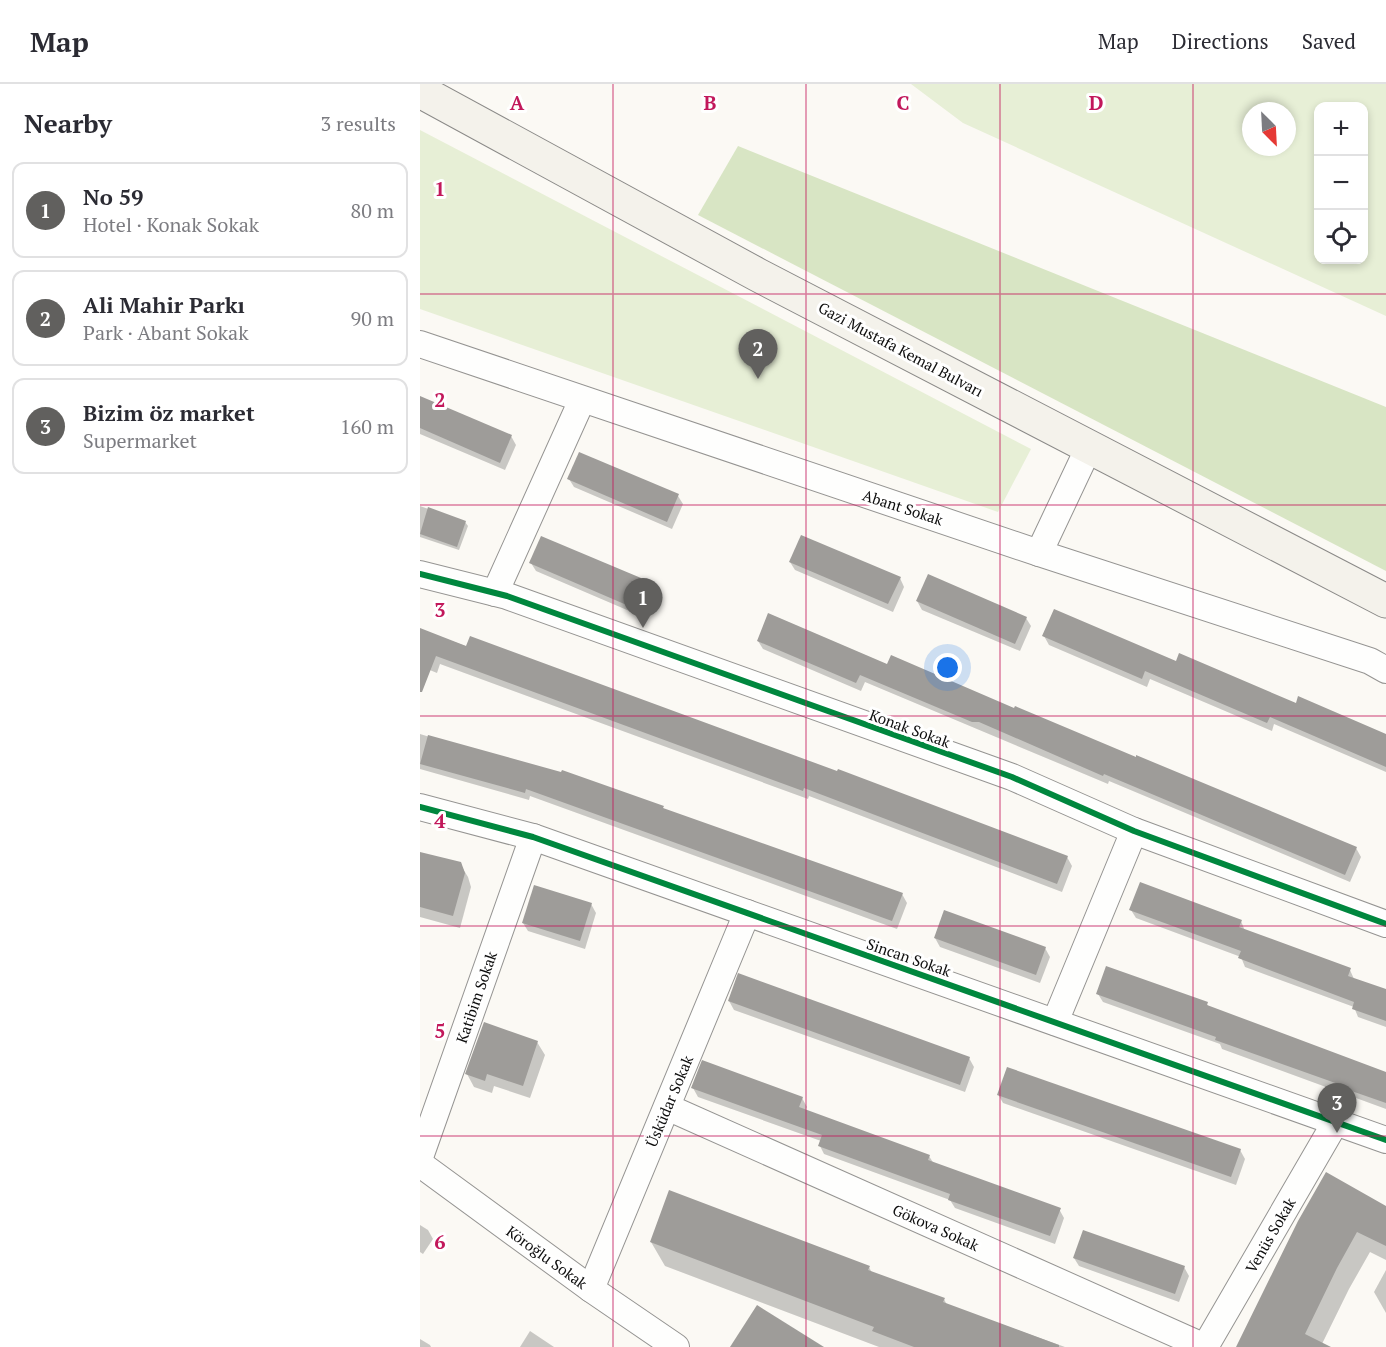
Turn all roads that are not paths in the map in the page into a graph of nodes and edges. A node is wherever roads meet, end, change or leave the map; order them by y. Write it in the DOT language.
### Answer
graph roads {
  1 [pos="420,91"];
  2 [pos="420,344"];
  3 [pos="582,400"];
  4 [pos="1089,447"];
  5 [pos="1039,553"];
  6 [pos="420,574"];
  7 [pos="495,593"];
  8 [pos="1386,601"];
  9 [pos="1386,670"];
  10 [pos="420,807"];
  11 [pos="1134,831"];
  12 [pos="533,837"];
  13 [pos="747,913"];
  14 [pos="1384,919"];
  15 [pos="1055,1022"];
  16 [pos="667,1107"];
  17 [pos="1335,1122"];
  18 [pos="1386,1140"];
  19 [pos="420,1157"];
  20 [pos="420,1164"];
  21 [pos="591,1289"];
  22 [pos="676,1347"];
  23 [pos="1205,1347"];
  1 -- 4 [label="main road, Gazi Mustafa Kemal Bulvarı"];
  2 -- 3 [label="street, Abant Sokak"];
  3 -- 5 [label="street, Abant Sokak"];
  3 -- 7 [label="street"];
  4 -- 5 [label="street"];
  4 -- 8 [label="main road, Gazi Mustafa Kemal Bulvarı"];
  5 -- 9 [label="street, Abant Sokak"];
  6 -- 7 [label="street, Konak Sokak"];
  7 -- 11 [label="street, Konak Sokak"];
  10 -- 12 [label="street, Sincan Sokak"];
  11 -- 14 [label="street, Konak Sokak"];
  11 -- 15 [label="street"];
  12 -- 13 [label="street, Sincan Sokak"];
  12 -- 19 [label="street, Katibim Sokak"];
  13 -- 15 [label="street, Sincan Sokak"];
  13 -- 16 [label="street, Üsküdar Sokak"];
  15 -- 17 [label="street, Sincan Sokak"];
  16 -- 21 [label="street, Üsküdar Sokak"];
  16 -- 23 [label="street, Gökova Sokak"];
  17 -- 18 [label="street, Sincan Sokak"];
  17 -- 23 [label="street, Venüs Sokak"];
  20 -- 21 [label="street, Köroğlu Sokak"];
  21 -- 22 [label="street, Köroğlu Sokak"];
}
